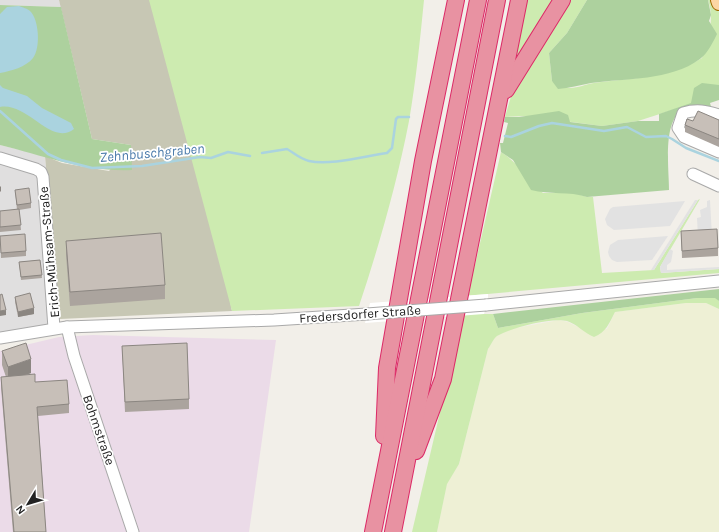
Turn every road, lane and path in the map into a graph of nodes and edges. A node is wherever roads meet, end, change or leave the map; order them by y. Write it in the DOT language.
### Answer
graph roads {
  1 [pos="456,0"];
  2 [pos="478,0"];
  3 [pos="497,0"];
  4 [pos="519,0"];
  5 [pos="562,0"];
  6 [pos="718,0"];
  7 [pos="719,3"];
  8 [pos="500,102"];
  9 [pos="715,114"];
  10 [pos="719,152"];
  11 [pos="0,158"];
  12 [pos="693,174"];
  13 [pos="719,186"];
  14 [pos="719,281"];
  15 [pos="67,327"];
  16 [pos="54,328"];
  17 [pos="0,338"];
  18 [pos="381,492"];
  19 [pos="400,494"];
  20 [pos="133,532"];
  21 [pos="373,532"];
  22 [pos="393,532"];
  1 -- 18 [label="highway"];
  2 -- 18 [label="highway"];
  3 -- 19 [label="highway"];
  4 -- 8 [label="highway"];
  5 -- 8 [label="highway"];
  6 -- 7 [label="main road"];
  8 -- 19 [label="highway"];
  9 -- 10 [label="street"];
  11 -- 16 [label="street, Erich-Mühsam-Straße"];
  12 -- 13 [label="street"];
  14 -- 15 [label="street, Fredersdorfer Straße, bridge"];
  15 -- 16 [label="street, Fredersdorfer Straße"];
  15 -- 20 [label="street, Bohmstraße"];
  16 -- 17 [label="street, Fredersdorfer Straße"];
  18 -- 21 [label="highway"];
  19 -- 22 [label="highway"];
}
